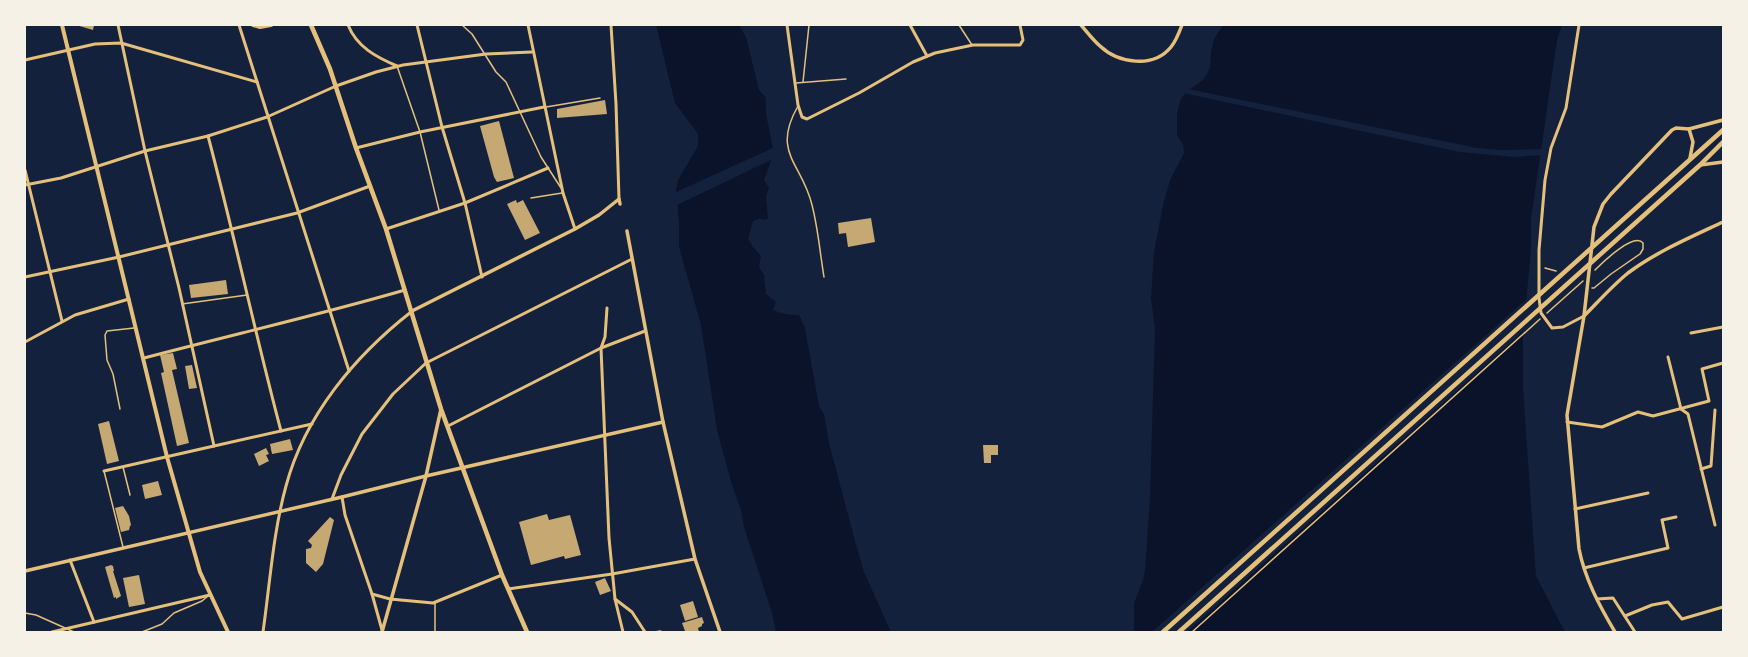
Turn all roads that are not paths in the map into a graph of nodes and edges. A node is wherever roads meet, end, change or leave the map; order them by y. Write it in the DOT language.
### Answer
graph roads {
  1 [pos="62,25"];
  2 [pos="118,25"];
  3 [pos="239,25"];
  4 [pos="254,25"];
  5 [pos="271,25"];
  6 [pos="311,25"];
  7 [pos="348,25"];
  8 [pos="417,25"];
  9 [pos="462,25"];
  10 [pos="528,25"];
  11 [pos="611,25"];
  12 [pos="787,25"];
  13 [pos="810,25"];
  14 [pos="910,25"];
  15 [pos="959,25"];
  16 [pos="1020,25"];
  17 [pos="1081,25"];
  18 [pos="1182,25"];
  19 [pos="1580,25"];
  20 [pos="121,43"];
  21 [pos="973,45"];
  22 [pos="67,50"];
  23 [pos="532,52"];
  24 [pos="486,54"];
  25 [pos="927,56"];
  26 [pos="25,60"];
  27 [pos="425,62"];
  28 [pos="397,66"];
  29 [pos="846,79"];
  30 [pos="257,82"];
  31 [pos="803,82"];
  32 [pos="795,83"];
  33 [pos="336,86"];
  34 [pos="600,98"];
  35 [pos="798,105"];
  36 [pos="544,107"];
  37 [pos="519,112"];
  38 [pos="267,117"];
  39 [pos="1723,120"];
  40 [pos="442,127"];
  41 [pos="1689,129"];
  42 [pos="1723,130"];
  43 [pos="420,132"];
  44 [pos="208,136"];
  45 [pos="1723,142"];
  46 [pos="356,148"];
  47 [pos="145,151"];
  48 [pos="1690,158"];
  49 [pos="1723,162"];
  50 [pos="1700,165"];
  51 [pos="96,168"];
  52 [pos="548,168"];
  53 [pos="25,170"];
  54 [pos="29,184"];
  55 [pos="25,185"];
  56 [pos="370,186"];
  57 [pos="562,192"];
  58 [pos="531,198"];
  59 [pos="618,199"];
  60 [pos="466,203"];
  61 [pos="620,204"];
  62 [pos="439,212"];
  63 [pos="297,213"];
  64 [pos="1723,222"];
  65 [pos="232,229"];
  66 [pos="386,229"];
  67 [pos="574,229"];
  68 [pos="627,231"];
  69 [pos="169,244"];
  70 [pos="119,257"];
  71 [pos="632,258"];
  72 [pos="50,271"];
  73 [pos="25,277"];
  74 [pos="482,277"];
  75 [pos="824,277"];
  76 [pos="405,290"];
  77 [pos="247,295"];
  78 [pos="129,299"];
  79 [pos="182,304"];
  80 [pos="607,308"];
  81 [pos="412,311"];
  82 [pos="330,312"];
  83 [pos="1584,316"];
  84 [pos="62,322"];
  85 [pos="1723,327"];
  86 [pos="136,328"];
  87 [pos="255,329"];
  88 [pos="645,331"];
  89 [pos="1691,333"];
  90 [pos="25,342"];
  91 [pos="191,346"];
  92 [pos="601,348"];
  93 [pos="1668,357"];
  94 [pos="144,358"];
  95 [pos="426,363"];
  96 [pos="1723,363"];
  97 [pos="349,371"];
  98 [pos="120,409"];
  99 [pos="441,409"];
  100 [pos="1681,409"];
  101 [pos="1715,410"];
  102 [pos="663,422"];
  103 [pos="1568,422"];
  104 [pos="312,424"];
  105 [pos="448,426"];
  106 [pos="281,431"];
  107 [pos="605,435"];
  108 [pos="214,446"];
  109 [pos="167,457"];
  110 [pos="123,467"];
  111 [pos="464,467"];
  112 [pos="1701,469"];
  113 [pos="104,471"];
  114 [pos="426,476"];
  115 [pos="1648,494"];
  116 [pos="130,495"];
  117 [pos="342,497"];
  118 [pos="332,499"];
  119 [pos="1575,509"];
  120 [pos="280,512"];
  121 [pos="1676,517"];
  122 [pos="1715,525"];
  123 [pos="188,532"];
  124 [pos="123,547"];
  125 [pos="695,559"];
  126 [pos="70,560"];
  127 [pos="1584,568"];
  128 [pos="25,571"];
  129 [pos="612,574"];
  130 [pos="502,575"];
  131 [pos="508,589"];
  132 [pos="210,594"];
  133 [pos="372,594"];
  134 [pos="390,599"];
  135 [pos="615,599"];
  136 [pos="1597,599"];
  137 [pos="435,602"];
  138 [pos="1723,607"];
  139 [pos="25,613"];
  140 [pos="1625,616"];
  141 [pos="94,622"];
  142 [pos="68,628"];
  143 [pos="52,632"];
  144 [pos="74,632"];
  145 [pos="142,632"];
  146 [pos="228,632"];
  147 [pos="263,632"];
  148 [pos="382,632"];
  149 [pos="435,632"];
  150 [pos="527,632"];
  151 [pos="623,632"];
  152 [pos="645,632"];
  153 [pos="655,632"];
  154 [pos="662,632"];
  155 [pos="720,632"];
  156 [pos="1163,632"];
  157 [pos="1179,632"];
  158 [pos="1615,632"];
  159 [pos="1635,632"];
  1 -- 22 [label="main road"];
  2 -- 20 [label="street"];
  3 -- 30 [label="street"];
  4 -- 5 [label="main road"];
  6 -- 33 [label="main road"];
  7 -- 28 [label="street"];
  8 -- 27 [label="street"];
  9 -- 24 [label="lane"];
  10 -- 23 [label="street"];
  11 -- 59 [label="street"];
  12 -- 32 [label="street"];
  13 -- 31 [label="lane"];
  14 -- 25 [label="street"];
  15 -- 21 [label="lane"];
  16 -- 21 [label="street"];
  17 -- 18 [label="street"];
  19 -- 83 [label="street"];
  20 -- 22 [label="street"];
  20 -- 30 [label="street"];
  20 -- 47 [label="street"];
  21 -- 25 [label="street"];
  22 -- 26 [label="street"];
  22 -- 51 [label="main road"];
  23 -- 24 [label="street"];
  23 -- 36 [label="street"];
  24 -- 27 [label="street"];
  24 -- 37 [label="lane"];
  25 -- 35 [label="street"];
  27 -- 28 [label="street"];
  27 -- 40 [label="street"];
  28 -- 33 [label="street"];
  28 -- 43 [label="lane"];
  29 -- 31 [label="lane"];
  30 -- 38 [label="street"];
  31 -- 32 [label="lane"];
  32 -- 35 [label="street"];
  33 -- 38 [label="street"];
  33 -- 46 [label="main road"];
  34 -- 36 [label="lane"];
  35 -- 75 [label="lane"];
  36 -- 37 [label="street"];
  36 -- 57 [label="street"];
  37 -- 40 [label="street"];
  37 -- 52 [label="lane"];
  38 -- 44 [label="street"];
  38 -- 63 [label="street"];
  39 -- 41 [label="street"];
  40 -- 43 [label="street"];
  40 -- 60 [label="street"];
  41 -- 48 [label="street"];
  41 -- 83 [label="street"];
  42 -- 48 [label="main road"];
  43 -- 46 [label="street"];
  43 -- 62 [label="lane"];
  44 -- 47 [label="street"];
  44 -- 65 [label="street"];
  45 -- 50 [label="main road"];
  46 -- 56 [label="main road"];
  47 -- 51 [label="street"];
  47 -- 69 [label="street"];
  48 -- 156 [label="main road"];
  49 -- 50 [label="street"];
  50 -- 157 [label="main road"];
  51 -- 54 [label="street"];
  51 -- 70 [label="main road"];
  52 -- 57 [label="lane"];
  52 -- 60 [label="street"];
  53 -- 54 [label="street"];
  54 -- 55 [label="street"];
  54 -- 72 [label="street"];
  56 -- 63 [label="street"];
  56 -- 66 [label="main road"];
  57 -- 58 [label="lane"];
  57 -- 67 [label="street"];
  59 -- 61 [label="street"];
  59 -- 67 [label="street"];
  60 -- 62 [label="street"];
  60 -- 74 [label="street"];
  62 -- 66 [label="street"];
  63 -- 65 [label="street"];
  63 -- 82 [label="street"];
  64 -- 83 [label="street"];
  65 -- 69 [label="street"];
  65 -- 77 [label="street"];
  66 -- 76 [label="main road"];
  67 -- 74 [label="street"];
  68 -- 71 [label="street"];
  69 -- 70 [label="street"];
  69 -- 79 [label="street"];
  70 -- 72 [label="street"];
  70 -- 78 [label="main road"];
  71 -- 88 [label="street"];
  71 -- 95 [label="street"];
  72 -- 73 [label="street"];
  72 -- 84 [label="street"];
  74 -- 81 [label="street"];
  76 -- 81 [label="main road"];
  76 -- 82 [label="street"];
  77 -- 79 [label="lane"];
  77 -- 87 [label="street"];
  78 -- 84 [label="street"];
  78 -- 86 [label="main road"];
  79 -- 91 [label="street"];
  80 -- 92 [label="street"];
  81 -- 95 [label="main road"];
  81 -- 97 [label="street"];
  82 -- 87 [label="street"];
  82 -- 97 [label="street"];
  83 -- 103 [label="street"];
  84 -- 90 [label="street"];
  85 -- 89 [label="street"];
  86 -- 94 [label="main road"];
  86 -- 98 [label="lane"];
  87 -- 91 [label="street"];
  87 -- 106 [label="street"];
  88 -- 92 [label="street"];
  88 -- 102 [label="street"];
  91 -- 94 [label="street"];
  91 -- 108 [label="street"];
  92 -- 105 [label="street"];
  92 -- 107 [label="street"];
  93 -- 100 [label="street"];
  94 -- 109 [label="main road"];
  95 -- 99 [label="main road"];
  95 -- 118 [label="street"];
  96 -- 100 [label="street"];
  97 -- 104 [label="street"];
  99 -- 105 [label="main road"];
  99 -- 114 [label="street"];
  100 -- 103 [label="street"];
  100 -- 112 [label="street"];
  101 -- 112 [label="street"];
  102 -- 107 [label="street"];
  102 -- 125 [label="street"];
  103 -- 119 [label="street"];
  104 -- 106 [label="street"];
  104 -- 120 [label="street"];
  105 -- 111 [label="main road"];
  106 -- 108 [label="street"];
  107 -- 111 [label="street"];
  107 -- 129 [label="street"];
  108 -- 109 [label="street"];
  109 -- 110 [label="street"];
  109 -- 123 [label="main road"];
  110 -- 113 [label="street"];
  110 -- 116 [label="lane"];
  111 -- 114 [label="street"];
  111 -- 130 [label="main road"];
  112 -- 122 [label="street"];
  113 -- 124 [label="lane"];
  114 -- 117 [label="street"];
  114 -- 134 [label="street"];
  115 -- 119 [label="street"];
  117 -- 118 [label="street"];
  117 -- 133 [label="street"];
  118 -- 120 [label="street"];
  119 -- 127 [label="street"];
  120 -- 123 [label="street"];
  120 -- 147 [label="street"];
  121 -- 127 [label="street"];
  123 -- 124 [label="street"];
  123 -- 132 [label="main road"];
  124 -- 126 [label="street"];
  125 -- 129 [label="street"];
  125 -- 155 [label="street"];
  126 -- 128 [label="street"];
  126 -- 141 [label="street"];
  127 -- 136 [label="street"];
  129 -- 131 [label="street"];
  129 -- 135 [label="street"];
  130 -- 131 [label="main road"];
  130 -- 137 [label="street"];
  131 -- 150 [label="main road"];
  132 -- 141 [label="street"];
  132 -- 145 [label="lane"];
  132 -- 146 [label="main road"];
  133 -- 134 [label="street"];
  133 -- 148 [label="street"];
  134 -- 137 [label="street"];
  134 -- 148 [label="street"];
  135 -- 151 [label="street"];
  135 -- 152 [label="street"];
  136 -- 140 [label="street"];
  136 -- 158 [label="street"];
  137 -- 149 [label="lane"];
  138 -- 140 [label="street"];
  139 -- 142 [label="lane"];
  140 -- 159 [label="street"];
  141 -- 142 [label="street"];
  142 -- 143 [label="street"];
  142 -- 144 [label="lane"];
  153 -- 154 [label="lane"];
}
